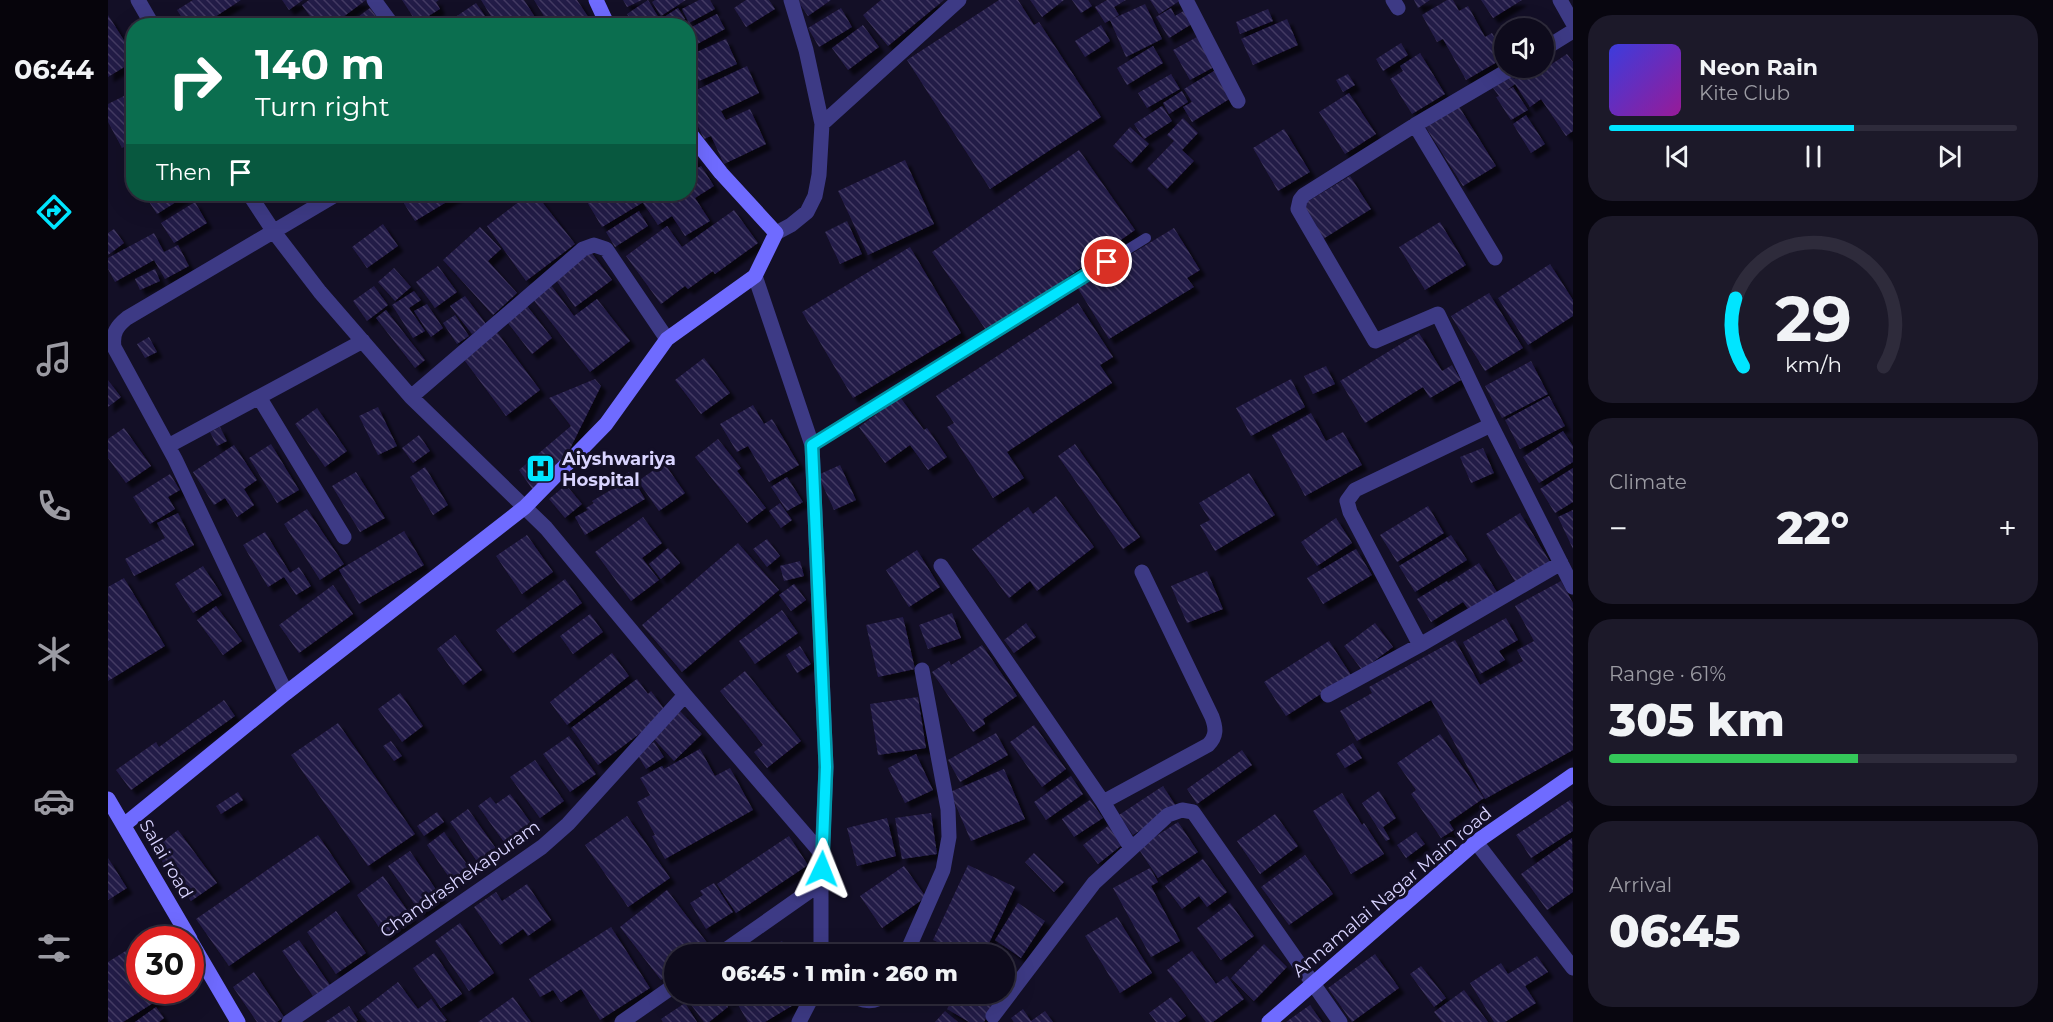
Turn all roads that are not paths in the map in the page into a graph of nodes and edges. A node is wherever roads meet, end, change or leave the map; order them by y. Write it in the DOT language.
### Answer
graph roads {
  1 [pos="138,0"];
  2 [pos="374,0"];
  3 [pos="596,0"];
  4 [pos="791,0"];
  5 [pos="959,0"];
  6 [pos="1186,0"];
  7 [pos="1560,0"];
  8 [pos="148,18"];
  9 [pos="387,18"];
  10 [pos="602,18"];
  11 [pos="1573,23"];
  12 [pos="1573,31"];
  13 [pos="1554,43"];
  14 [pos="1495,78"];
  15 [pos="1238,101"];
  16 [pos="822,124"];
  17 [pos="1415,125"];
  18 [pos="696,141"];
  19 [pos="254,201"];
  20 [pos="325,201"];
  21 [pos="274,232"];
  22 [pos="776,232"];
  23 [pos="1146,238"];
  24 [pos="1495,258"];
  25 [pos="754,276"];
  26 [pos="667,339"];
  27 [pos="363,341"];
  28 [pos="260,397"];
  29 [pos="411,397"];
  30 [pos="1491,425"];
  31 [pos="812,445"];
  32 [pos="168,446"];
  33 [pos="525,507"];
  34 [pos="344,537"];
  35 [pos="1561,563"];
  36 [pos="941,566"];
  37 [pos="1142,572"];
  38 [pos="1573,587"];
  39 [pos="1420,645"];
  40 [pos="922,670"];
  41 [pos="286,693"];
  42 [pos="685,695"];
  43 [pos="1328,695"];
  44 [pos="1573,775"];
  45 [pos="108,799"];
  46 [pos="1103,802"];
  47 [pos="124,825"];
  48 [pos="1476,842"];
  49 [pos="1131,848"];
  50 [pos="822,854"];
  51 [pos="821,883"];
  52 [pos="182,926"];
  53 [pos="734,944"];
  54 [pos="821,944"];
  55 [pos="910,944"];
  56 [pos="204,964"];
  57 [pos="1573,968"];
  58 [pos="1313,986"];
  59 [pos="664,993"];
  60 [pos="808,1004"];
  61 [pos="993,1016"];
  62 [pos="237,1022"];
  63 [pos="289,1022"];
  64 [pos="622,1022"];
  65 [pos="799,1022"];
  66 [pos="1269,1022"];
  67 [pos="1340,1022"];
  1 -- 8 [label="street"];
  2 -- 9 [label="street"];
  3 -- 10 [label="street"];
  4 -- 16 [label="street"];
  5 -- 16 [label="street"];
  6 -- 15 [label="street"];
  7 -- 11 [label="street"];
  12 -- 13 [label="street"];
  14 -- 17 [label="street"];
  16 -- 22 [label="street"];
  17 -- 24 [label="street"];
  17 -- 30 [label="street"];
  18 -- 22 [label="street"];
  19 -- 21 [label="street"];
  20 -- 21 [label="street"];
  21 -- 27 [label="street"];
  21 -- 32 [label="street"];
  22 -- 25 [label="street"];
  23 -- 31 [label="lane"];
  25 -- 26 [label="street"];
  25 -- 31 [label="street"];
  26 -- 29 [label="street"];
  26 -- 33 [label="street"];
  27 -- 28 [label="street"];
  27 -- 29 [label="street"];
  28 -- 32 [label="street"];
  28 -- 34 [label="street"];
  29 -- 33 [label="street"];
  30 -- 35 [label="street"];
  30 -- 39 [label="street"];
  31 -- 50 [label="street"];
  32 -- 41 [label="street"];
  33 -- 41 [label="street"];
  33 -- 42 [label="street"];
  35 -- 38 [label="street"];
  35 -- 39 [label="street"];
  36 -- 46 [label="street"];
  37 -- 46 [label="street"];
  39 -- 43 [label="street"];
  40 -- 55 [label="street"];
  41 -- 47 [label="street"];
  42 -- 50 [label="street"];
  42 -- 63 [label="street, Chandrashekapuram"];
  44 -- 48 [label="street, Annamalai Nagar Main road"];
  45 -- 47 [label="street, Salai road"];
  46 -- 49 [label="street"];
  47 -- 52 [label="street, Salai road"];
  48 -- 57 [label="street"];
  48 -- 58 [label="street, Annamalai Nagar Main road"];
  49 -- 58 [label="street"];
  49 -- 61 [label="street"];
  50 -- 51 [label="street"];
  51 -- 53 [label="street"];
  51 -- 54 [label="street"];
  56 -- 62 [label="street, Salai road"];
  58 -- 66 [label="street, Annamalai Nagar Main road"];
  58 -- 67 [label="street"];
  59 -- 64 [label="street"];
  60 -- 65 [label="street"];
}
